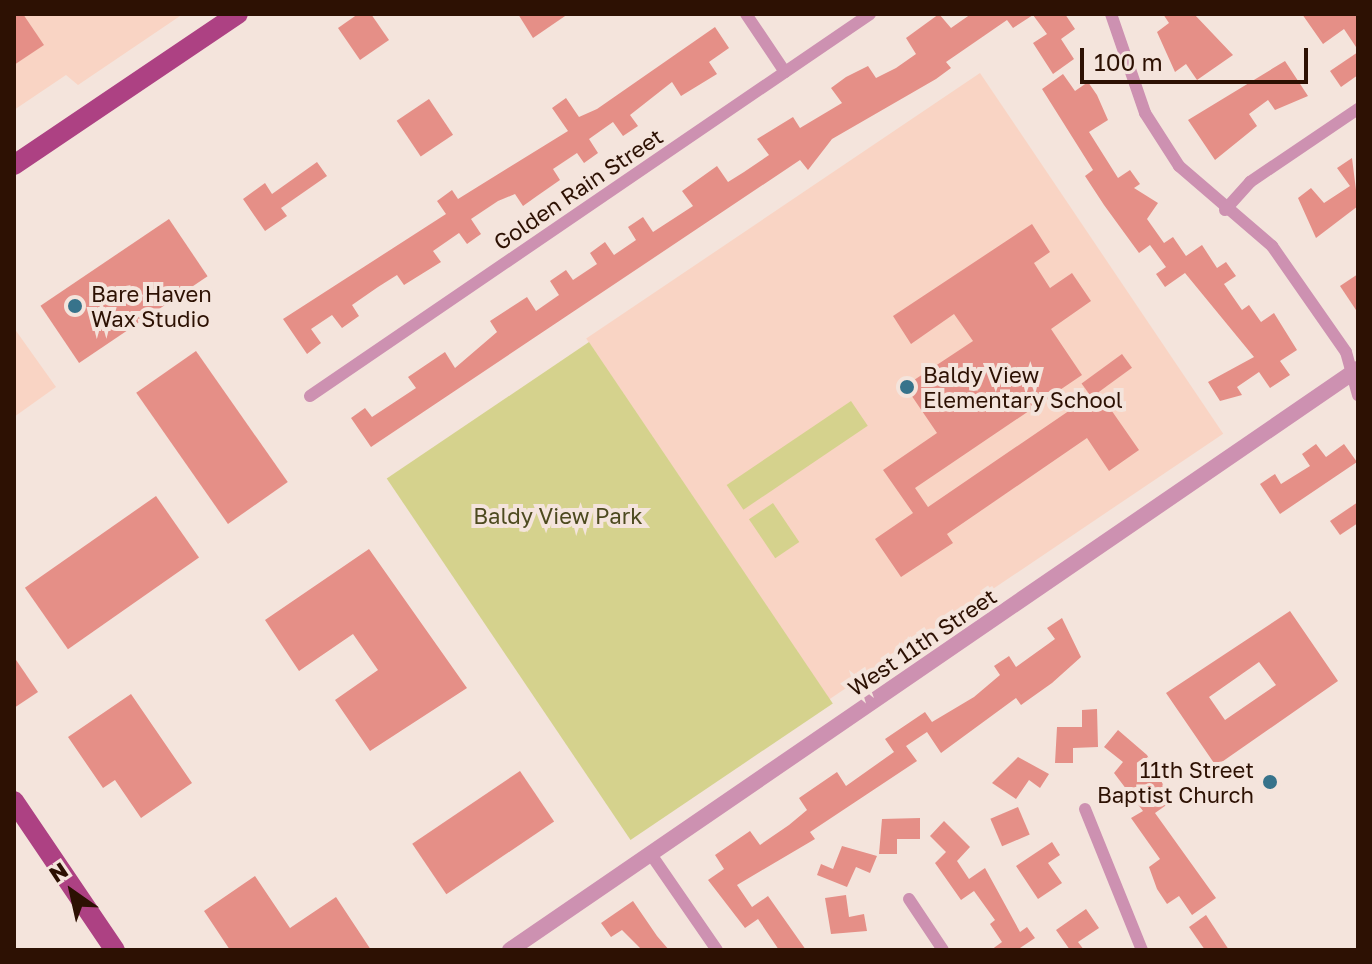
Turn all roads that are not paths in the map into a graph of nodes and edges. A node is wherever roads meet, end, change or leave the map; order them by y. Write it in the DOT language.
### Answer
graph roads {
  1 [pos="238,14"];
  2 [pos="746,14"];
  3 [pos="870,14"];
  4 [pos="1111,14"];
  5 [pos="785,72"];
  6 [pos="1358,109"];
  7 [pos="14,165"];
  8 [pos="1225,210"];
  9 [pos="1353,372"];
  10 [pos="1358,395"];
  11 [pos="310,396"];
  12 [pos="14,801"];
  13 [pos="1085,809"];
  14 [pos="650,853"];
  15 [pos="909,899"];
  16 [pos="115,950"];
  17 [pos="510,950"];
  18 [pos="717,950"];
  19 [pos="943,950"];
  20 [pos="1142,950"];
  1 -- 7 [label="main road"];
  2 -- 5 [label="street"];
  3 -- 5 [label="street, Golden Rain Street"];
  4 -- 8 [label="street"];
  5 -- 11 [label="street, Golden Rain Street"];
  6 -- 8 [label="street"];
  8 -- 9 [label="street"];
  9 -- 10 [label="street"];
  9 -- 14 [label="street, West 11th Street"];
  12 -- 16 [label="main road"];
  13 -- 20 [label="street"];
  14 -- 17 [label="street, West 11th Street"];
  14 -- 18 [label="street"];
  15 -- 19 [label="street"];
}
